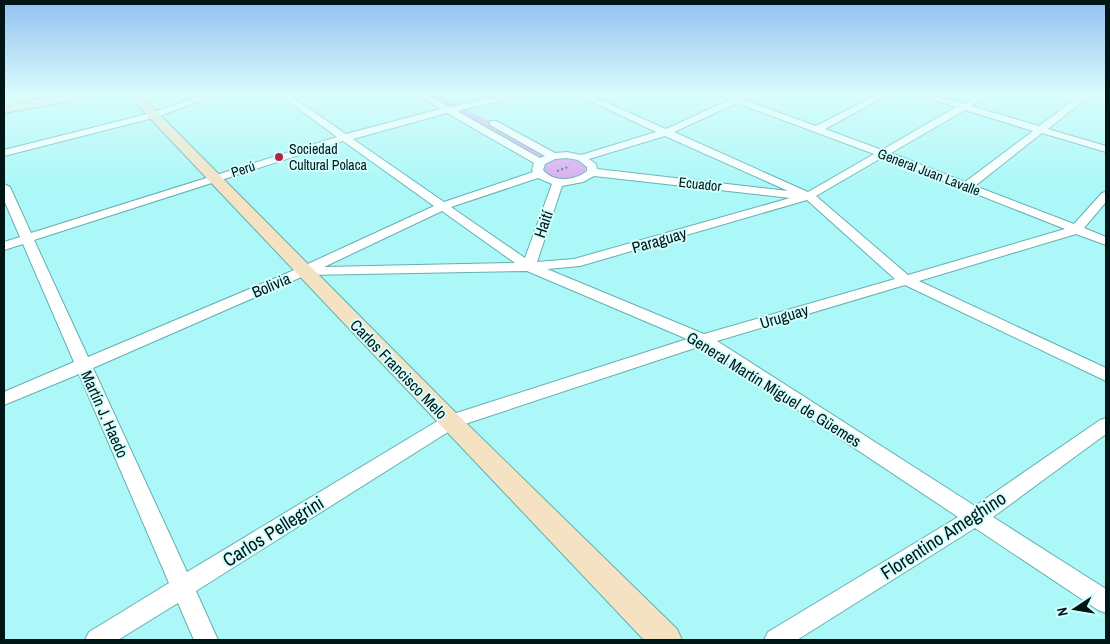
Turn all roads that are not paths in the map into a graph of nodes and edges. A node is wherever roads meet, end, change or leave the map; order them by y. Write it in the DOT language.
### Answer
graph roads {
  1 [pos="114,125"];
  2 [pos="164,125"];
  3 [pos="329,125"];
  4 [pos="387,125"];
  5 [pos="473,125"];
  6 [pos="497,125"];
  7 [pos="650,125"];
  8 [pos="681,125"];
  9 [pos="805,125"];
  10 [pos="827,125"];
  11 [pos="934,125"];
  12 [pos="1026,125"];
  13 [pos="1044,125"];
  14 [pos="1039,129"];
  15 [pos="818,130"];
  16 [pos="666,132"];
  17 [pos="345,136"];
  18 [pos="1106,149"];
  19 [pos="4,153"];
  20 [pos="884,154"];
  21 [pos="553,156"];
  22 [pos="582,158"];
  23 [pos="540,168"];
  24 [pos="592,169"];
  25 [pos="214,178"];
  26 [pos="558,182"];
  27 [pos="967,186"];
  28 [pos="4,187"];
  29 [pos="809,196"];
  30 [pos="1106,196"];
  31 [pos="443,206"];
  32 [pos="1076,230"];
  33 [pos="26,239"];
  34 [pos="1106,241"];
  35 [pos="4,246"];
  36 [pos="529,267"];
  37 [pos="304,271"];
  38 [pos="905,280"];
  39 [pos="703,340"];
  40 [pos="83,365"];
  41 [pos="1106,375"];
  42 [pos="4,399"];
  43 [pos="450,422"];
  44 [pos="1106,425"];
  45 [pos="976,517"];
  46 [pos="182,587"];
  47 [pos="1106,602"];
  48 [pos="97,640"];
  49 [pos="206,640"];
  50 [pos="666,640"];
  51 [pos="776,640"];
  1 -- 19 [label="street"];
  2 -- 25 [label="street, Carlos Francisco Melo"];
  3 -- 17 [label="street, General Martín Miguel de Güemes"];
  4 -- 17 [label="street, Perú"];
  5 -- 23 [label="street"];
  6 -- 21 [label="street"];
  7 -- 16 [label="street"];
  8 -- 16 [label="street"];
  9 -- 15 [label="street, General Juan Lavalle"];
  10 -- 15 [label="street"];
  11 -- 20 [label="street, Paraguay"];
  12 -- 14 [label="street"];
  13 -- 14 [label="street"];
  14 -- 18 [label="street"];
  14 -- 27 [label="street"];
  15 -- 20 [label="street, General Juan Lavalle"];
  16 -- 22 [label="street"];
  16 -- 29 [label="street"];
  17 -- 25 [label="street, Perú"];
  17 -- 31 [label="street, General Martín Miguel de Güemes"];
  20 -- 27 [label="street, General Juan Lavalle"];
  20 -- 29 [label="street, Paraguay"];
  21 -- 22 [label="street"];
  21 -- 23 [label="street, Bolivia"];
  22 -- 24 [label="street"];
  23 -- 26 [label="street"];
  23 -- 31 [label="street, Bolivia"];
  24 -- 26 [label="street"];
  24 -- 29 [label="street, Ecuador"];
  25 -- 33 [label="street, Perú"];
  25 -- 37 [label="street, Carlos Francisco Melo"];
  26 -- 36 [label="street, Haití"];
  27 -- 32 [label="street, General Juan Lavalle"];
  28 -- 33 [label="street, Martín J. Haedo"];
  29 -- 36 [label="street, Paraguay"];
  29 -- 38 [label="street"];
  30 -- 32 [label="street"];
  31 -- 36 [label="street, General Martín Miguel de Güemes"];
  31 -- 37 [label="street, Bolivia"];
  32 -- 34 [label="street, General Juan Lavalle"];
  32 -- 38 [label="street, Uruguay"];
  33 -- 35 [label="street, Perú"];
  33 -- 40 [label="street, Martín J. Haedo"];
  36 -- 37 [label="street, Paraguay"];
  36 -- 39 [label="street, General Martín Miguel de Güemes"];
  37 -- 40 [label="street, Bolivia"];
  37 -- 43 [label="street, Carlos Francisco Melo"];
  38 -- 39 [label="street, Uruguay"];
  38 -- 41 [label="street"];
  39 -- 43 [label="street, Uruguay"];
  39 -- 45 [label="street, General Martín Miguel de Güemes"];
  40 -- 42 [label="street, Bolivia"];
  40 -- 46 [label="street, Martín J. Haedo"];
  43 -- 46 [label="street, Carlos Pellegrini"];
  43 -- 50 [label="street, Carlos Francisco Melo"];
  44 -- 45 [label="street, Florentino Ameghino"];
  45 -- 47 [label="street, General Martín Miguel de Güemes"];
  45 -- 51 [label="street, Florentino Ameghino"];
  46 -- 48 [label="street, Carlos Pellegrini"];
  46 -- 49 [label="street, Martín J. Haedo"];
}
